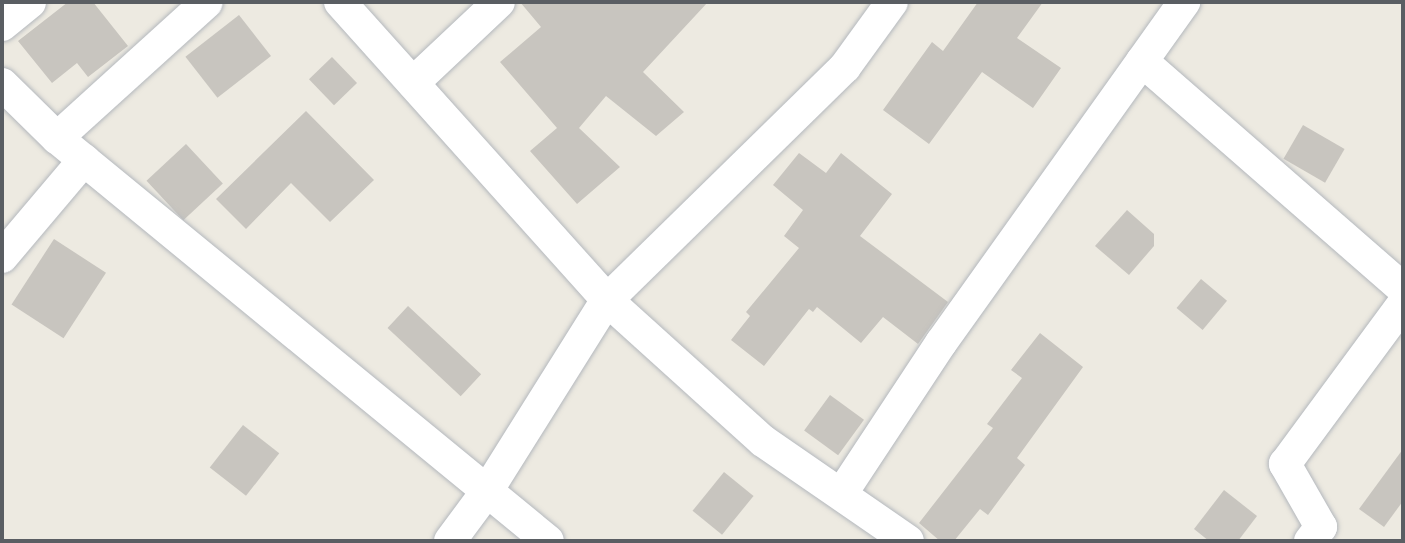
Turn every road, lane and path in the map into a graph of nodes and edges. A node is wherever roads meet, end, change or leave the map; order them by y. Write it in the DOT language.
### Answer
graph roads {
  1 [pos="30,2"];
  2 [pos="207,2"];
  3 [pos="340,2"];
  4 [pos="499,2"];
  5 [pos="892,2"];
  6 [pos="1184,2"];
  7 [pos="2,25"];
  8 [pos="1142,61"];
  9 [pos="413,83"];
  10 [pos="2,84"];
  11 [pos="57,138"];
  12 [pos="84,160"];
  13 [pos="2,257"];
  14 [pos="1403,289"];
  15 [pos="607,300"];
  16 [pos="1403,304"];
  17 [pos="487,491"];
  18 [pos="842,493"];
  19 [pos="450,541"];
  20 [pos="548,541"];
  21 [pos="908,541"];
  22 [pos="1310,541"];
  1 -- 7 [label="street"];
  2 -- 11 [label="street"];
  3 -- 9 [label="street"];
  4 -- 9 [label="street"];
  5 -- 15 [label="street"];
  6 -- 8 [label="street"];
  8 -- 14 [label="street"];
  8 -- 18 [label="street"];
  9 -- 15 [label="street"];
  10 -- 11 [label="street"];
  11 -- 12 [label="street"];
  12 -- 13 [label="street"];
  12 -- 17 [label="street"];
  15 -- 17 [label="street"];
  15 -- 18 [label="street"];
  16 -- 22 [label="street"];
  17 -- 19 [label="street"];
  17 -- 20 [label="street"];
  18 -- 21 [label="street"];
}
